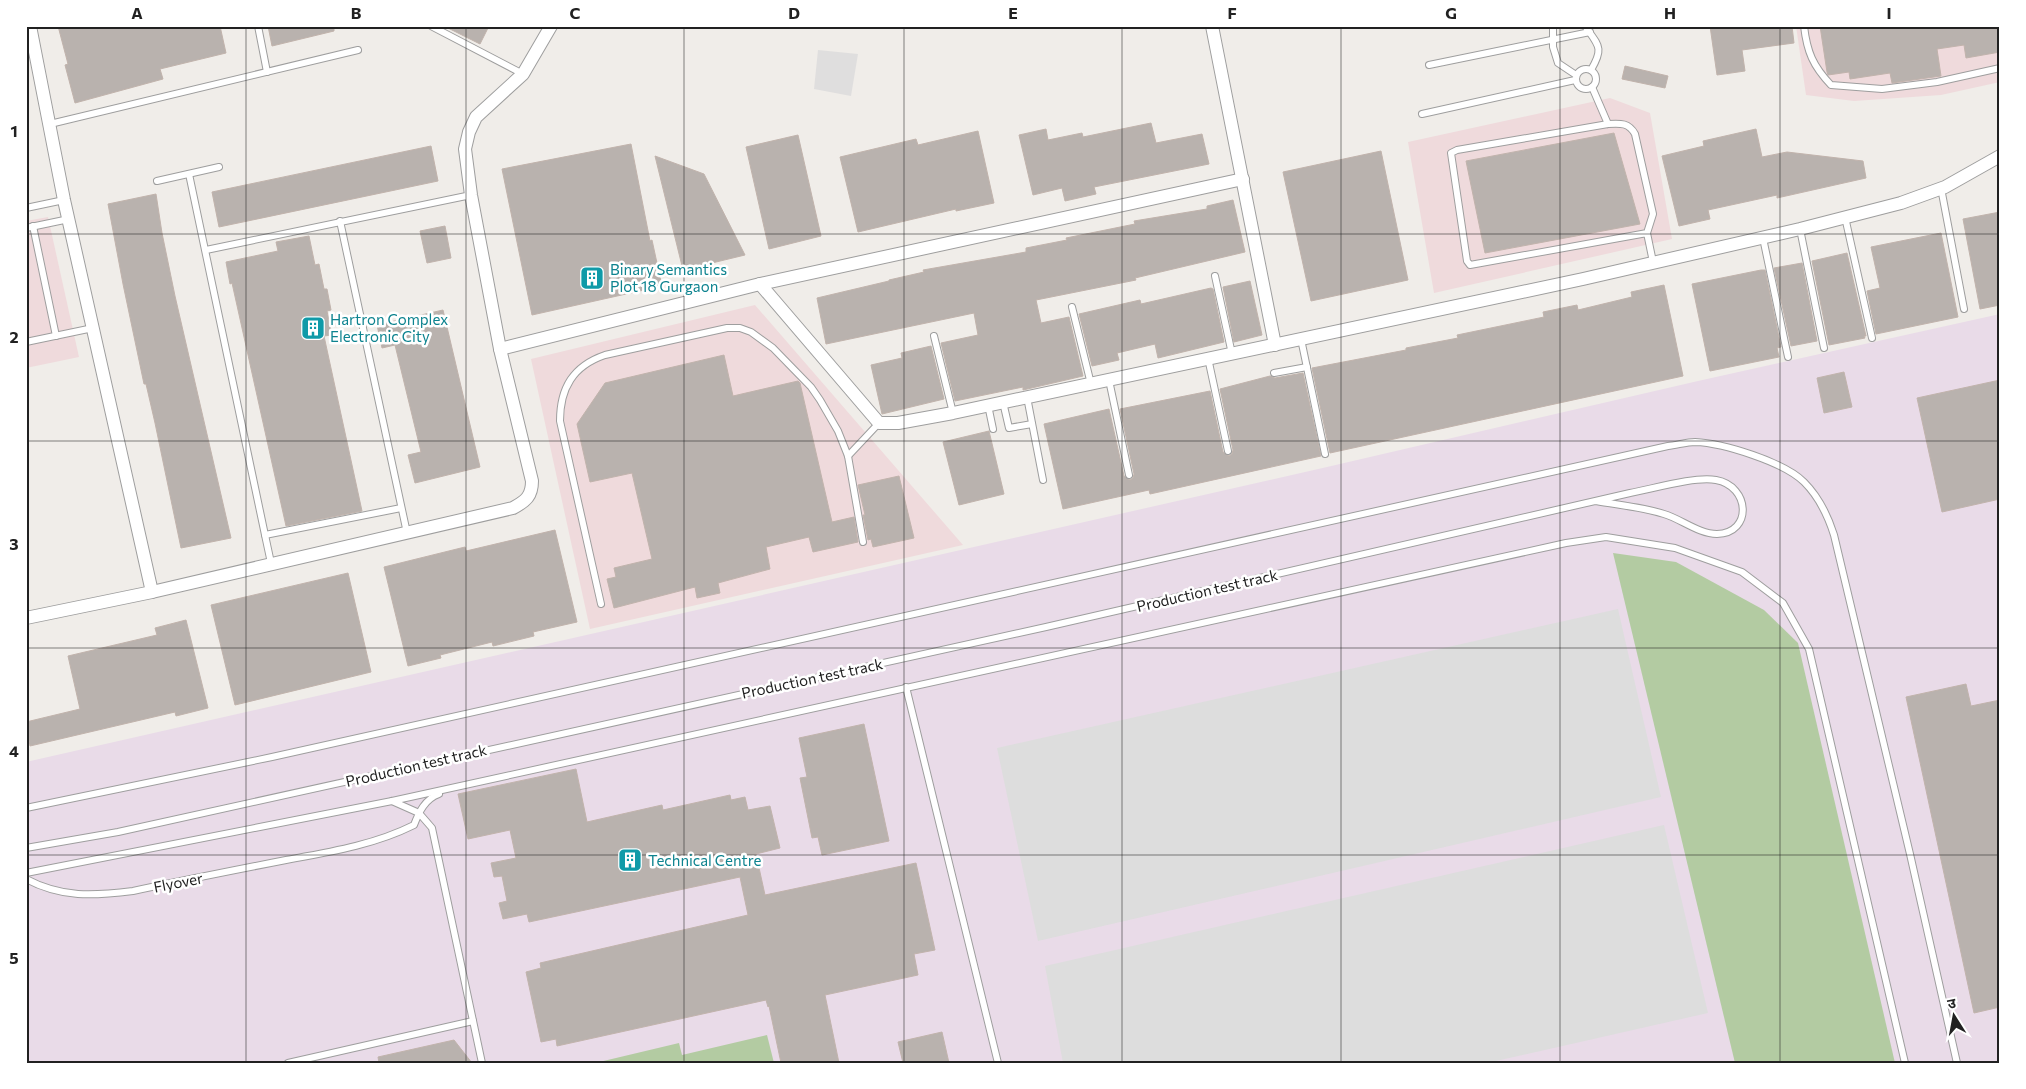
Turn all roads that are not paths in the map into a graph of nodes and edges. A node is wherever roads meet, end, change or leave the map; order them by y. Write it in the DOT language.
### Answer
graph roads {
  1 [pos="30,26"];
  2 [pos="258,26"];
  3 [pos="431,26"];
  4 [pos="551,26"];
  5 [pos="1212,26"];
  6 [pos="1553,26"];
  7 [pos="1804,26"];
  8 [pos="1587,29"];
  9 [pos="1553,38"];
  10 [pos="358,50"];
  11 [pos="1429,64"];
  12 [pos="2000,68"];
  13 [pos="1591,70"];
  14 [pos="267,72"];
  15 [pos="524,74"];
  16 [pos="1576,77"];
  17 [pos="1592,87"];
  18 [pos="1422,114"];
  19 [pos="50,124"];
  20 [pos="1608,124"];
  21 [pos="2000,156"];
  22 [pos="219,167"];
  23 [pos="189,174"];
  24 [pos="1243,179"];
  25 [pos="157,181"];
  26 [pos="1941,188"];
  27 [pos="471,195"];
  28 [pos="64,200"];
  29 [pos="26,208"];
  30 [pos="1845,217"];
  31 [pos="69,219"];
  32 [pos="340,221"];
  33 [pos="30,227"];
  34 [pos="1800,229"];
  35 [pos="1647,233"];
  36 [pos="1763,238"];
  37 [pos="206,250"];
  38 [pos="1653,262"];
  39 [pos="1215,276"];
  40 [pos="760,284"];
  41 [pos="1072,308"];
  42 [pos="1964,309"];
  43 [pos="93,328"];
  44 [pos="56,336"];
  45 [pos="934,336"];
  46 [pos="1301,338"];
  47 [pos="1872,338"];
  48 [pos="26,342"];
  49 [pos="1275,345"];
  50 [pos="1824,348"];
  51 [pos="500,349"];
  52 [pos="1232,354"];
  53 [pos="1788,357"];
  54 [pos="1208,358"];
  55 [pos="1307,367"];
  56 [pos="1274,374"];
  57 [pos="1109,380"];
  58 [pos="1091,384"];
  59 [pos="1027,397"];
  60 [pos="1003,402"];
  61 [pos="988,405"];
  62 [pos="953,413"];
  63 [pos="879,423"];
  64 [pos="1032,424"];
  65 [pos="993,429"];
  66 [pos="1228,451"];
  67 [pos="1325,454"];
  68 [pos="848,456"];
  69 [pos="1129,474"];
  70 [pos="1043,480"];
  71 [pos="1596,501"];
  72 [pos="401,508"];
  73 [pos="407,532"];
  74 [pos="265,535"];
  75 [pos="863,542"];
  76 [pos="271,563"];
  77 [pos="152,592"];
  78 [pos="601,604"];
  79 [pos="26,618"];
  80 [pos="906,687"];
  81 [pos="459,786"];
  82 [pos="392,801"];
  83 [pos="26,808"];
  84 [pos="418,813"];
  85 [pos="26,848"];
  86 [pos="26,873"];
  87 [pos="26,879"];
  88 [pos="473,1021"];
  89 [pos="288,1063"];
  90 [pos="482,1063"];
  91 [pos="998,1063"];
  92 [pos="1905,1063"];
  93 [pos="1957,1063"];
  1 -- 19 [label="street"];
  2 -- 14 [label="lane"];
  3 -- 15 [label="lane"];
  4 -- 15 [label="street"];
  5 -- 24 [label="street"];
  6 -- 9 [label="lane"];
  7 -- 12 [label="lane"];
  8 -- 9 [label="lane"];
  8 -- 13 [label="lane"];
  9 -- 11 [label="lane"];
  9 -- 16 [label="lane"];
  10 -- 14 [label="lane"];
  13 -- 16 [label="lane"];
  13 -- 17 [label="lane"];
  14 -- 19 [label="lane"];
  15 -- 27 [label="street"];
  16 -- 17 [label="lane"];
  16 -- 18 [label="lane"];
  17 -- 20 [label="lane"];
  19 -- 28 [label="street"];
  20 -- 35 [label="lane"];
  20 -- 35 [label="lane"];
  21 -- 26 [label="street"];
  22 -- 23 [label="lane"];
  23 -- 25 [label="lane"];
  23 -- 37 [label="lane"];
  24 -- 40 [label="street"];
  24 -- 49 [label="street"];
  26 -- 30 [label="street"];
  26 -- 42 [label="lane"];
  27 -- 32 [label="lane"];
  27 -- 51 [label="street"];
  28 -- 29 [label="lane"];
  28 -- 31 [label="street"];
  30 -- 34 [label="street"];
  30 -- 47 [label="lane"];
  31 -- 33 [label="lane"];
  31 -- 43 [label="street"];
  32 -- 37 [label="lane"];
  32 -- 72 [label="lane"];
  33 -- 44 [label="lane"];
  34 -- 36 [label="street"];
  34 -- 50 [label="lane"];
  35 -- 38 [label="lane"];
  36 -- 38 [label="street"];
  36 -- 53 [label="lane"];
  37 -- 74 [label="lane"];
  38 -- 46 [label="street"];
  39 -- 52 [label="lane"];
  40 -- 51 [label="street"];
  40 -- 63 [label="street"];
  41 -- 58 [label="lane"];
  43 -- 44 [label="lane"];
  43 -- 77 [label="street"];
  44 -- 48 [label="lane"];
  45 -- 62 [label="lane"];
  46 -- 49 [label="street"];
  46 -- 55 [label="lane"];
  49 -- 52 [label="street"];
  51 -- 73 [label="street"];
  52 -- 54 [label="street"];
  54 -- 57 [label="street"];
  54 -- 66 [label="lane"];
  55 -- 56 [label="lane"];
  55 -- 67 [label="lane"];
  57 -- 58 [label="street"];
  57 -- 69 [label="lane"];
  58 -- 59 [label="street"];
  59 -- 60 [label="street"];
  59 -- 64 [label="lane"];
  60 -- 61 [label="street"];
  60 -- 64 [label="lane"];
  61 -- 62 [label="street"];
  61 -- 65 [label="lane"];
  62 -- 63 [label="street"];
  63 -- 68 [label="lane"];
  64 -- 70 [label="lane"];
  68 -- 75 [label="lane"];
  68 -- 78 [label="lane"];
  71 -- 71 [label="lane, Production test track"];
  71 -- 85 [label="lane, Production test track"];
  72 -- 73 [label="lane"];
  72 -- 74 [label="lane"];
  73 -- 76 [label="street"];
  74 -- 76 [label="lane"];
  76 -- 77 [label="street"];
  77 -- 79 [label="street"];
  80 -- 81 [label="lane"];
  80 -- 91 [label="lane"];
  80 -- 92 [label="lane"];
  81 -- 82 [label="lane"];
  81 -- 84 [label="lane, Flyover"];
  82 -- 84 [label="lane"];
  82 -- 86 [label="lane"];
  83 -- 93 [label="lane"];
  84 -- 87 [label="lane, Flyover"];
  84 -- 88 [label="lane"];
  88 -- 89 [label="lane"];
  88 -- 90 [label="lane"];
}
